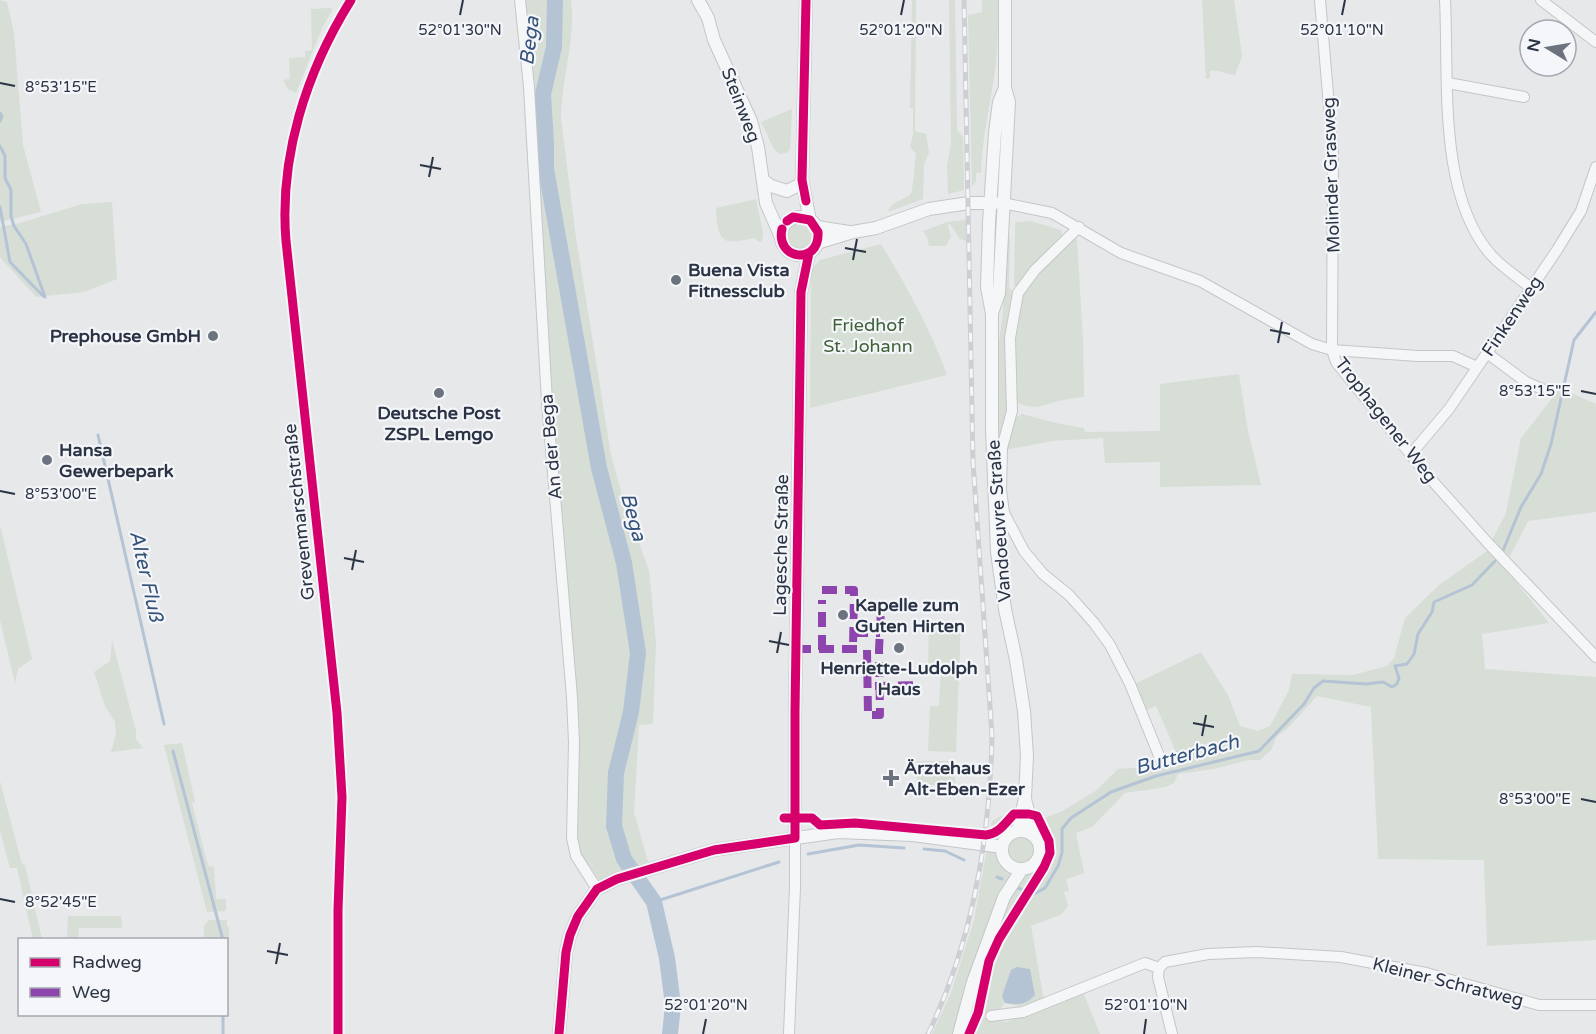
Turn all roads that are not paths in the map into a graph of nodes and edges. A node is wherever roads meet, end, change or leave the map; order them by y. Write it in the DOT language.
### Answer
graph roads {
  1 [pos="351,0"];
  2 [pos="520,0"];
  3 [pos="691,0"];
  4 [pos="698,0"];
  5 [pos="806,0"];
  6 [pos="1005,0"];
  7 [pos="1320,0"];
  8 [pos="1445,0"];
  9 [pos="1541,0"];
  10 [pos="711,32"];
  11 [pos="1596,42"];
  12 [pos="1448,83"];
  13 [pos="1524,97"];
  14 [pos="1596,167"];
  15 [pos="763,180"];
  16 [pos="800,183"];
  17 [pos="765,195"];
  18 [pos="996,203"];
  19 [pos="792,218"];
  20 [pos="813,224"];
  21 [pos="1079,227"];
  22 [pos="853,232"];
  23 [pos="780,235"];
  24 [pos="818,243"];
  25 [pos="809,253"];
  26 [pos="792,254"];
  27 [pos="1532,288"];
  28 [pos="801,292"];
  29 [pos="1332,350"];
  30 [pos="1487,353"];
  31 [pos="1477,367"];
  32 [pos="1549,392"];
  33 [pos="1411,454"];
  34 [pos="1596,657"];
  35 [pos="1178,757"];
  36 [pos="1025,798"];
  37 [pos="1018,831"];
  38 [pos="1034,835"];
  39 [pos="795,838"];
  40 [pos="1002,847"];
  41 [pos="1007,862"];
  42 [pos="1022,869"];
  43 [pos="597,889"];
  44 [pos="1004,897"];
  45 [pos="1159,968"];
  46 [pos="1596,1005"];
  47 [pos="991,1016"];
  48 [pos="338,1034"];
  49 [pos="559,1034"];
  50 [pos="789,1034"];
  51 [pos="959,1034"];
  52 [pos="1172,1034"];
  1 -- 48 [label="street, Grevenmarschstraße"];
  2 -- 43 [label="street, An der Bega"];
  3 -- 10 [label="street, Steinweg"];
  4 -- 10 [label="street, Steinweg"];
  5 -- 16 [label="street"];
  6 -- 18 [label="street, Vandoeuvre Straße"];
  7 -- 29 [label="street, Molinder Grasweg"];
  8 -- 12 [label="street"];
  9 -- 11 [label="street"];
  10 -- 15 [label="street, Steinweg"];
  12 -- 13 [label="street"];
  12 -- 27 [label="street"];
  14 -- 27 [label="street, Finkenweg"];
  15 -- 16 [label="street"];
  15 -- 17 [label="street, Steinweg"];
  16 -- 19 [label="street"];
  16 -- 20 [label="street"];
  17 -- 19 [label="street"];
  17 -- 23 [label="street, Steinweg"];
  18 -- 21 [label="street, Trophagener Weg"];
  18 -- 22 [label="street, Trophagener Weg"];
  18 -- 36 [label="street, Vandoeuvre Straße"];
  19 -- 20 [label="street"];
  19 -- 23 [label="street"];
  20 -- 22 [label="street, Trophagener Weg"];
  20 -- 24 [label="street"];
  21 -- 29 [label="street, Trophagener Weg"];
  21 -- 35 [label="street"];
  22 -- 24 [label="street, Trophagener Weg"];
  23 -- 26 [label="street"];
  24 -- 25 [label="street"];
  25 -- 26 [label="street"];
  25 -- 28 [label="street, Lagesche Straße"];
  26 -- 28 [label="street, Lagesche Straße"];
  27 -- 30 [label="street, Finkenweg"];
  28 -- 39 [label="street, Lagesche Straße"];
  29 -- 31 [label="street"];
  29 -- 33 [label="street, Trophagener Weg"];
  30 -- 31 [label="street, Finkenweg"];
  30 -- 32 [label="street"];
  31 -- 33 [label="street, Finkenweg"];
  33 -- 34 [label="street, Trophagener Weg"];
  36 -- 37 [label="street, Vandoeuvre Straße"];
  36 -- 38 [label="street, Vandoeuvre Straße"];
  37 -- 38 [label="street"];
  37 -- 40 [label="street"];
  38 -- 42 [label="street"];
  39 -- 40 [label="street"];
  39 -- 43 [label="street"];
  39 -- 50 [label="street, Lagesche Straße"];
  40 -- 41 [label="street"];
  41 -- 42 [label="street"];
  41 -- 44 [label="street"];
  42 -- 44 [label="street"];
  43 -- 49 [label="street"];
  44 -- 51 [label="street"];
  45 -- 46 [label="street, Kleiner Schratweg"];
  45 -- 47 [label="street, Kleiner Schratweg"];
  45 -- 52 [label="street"];
}
